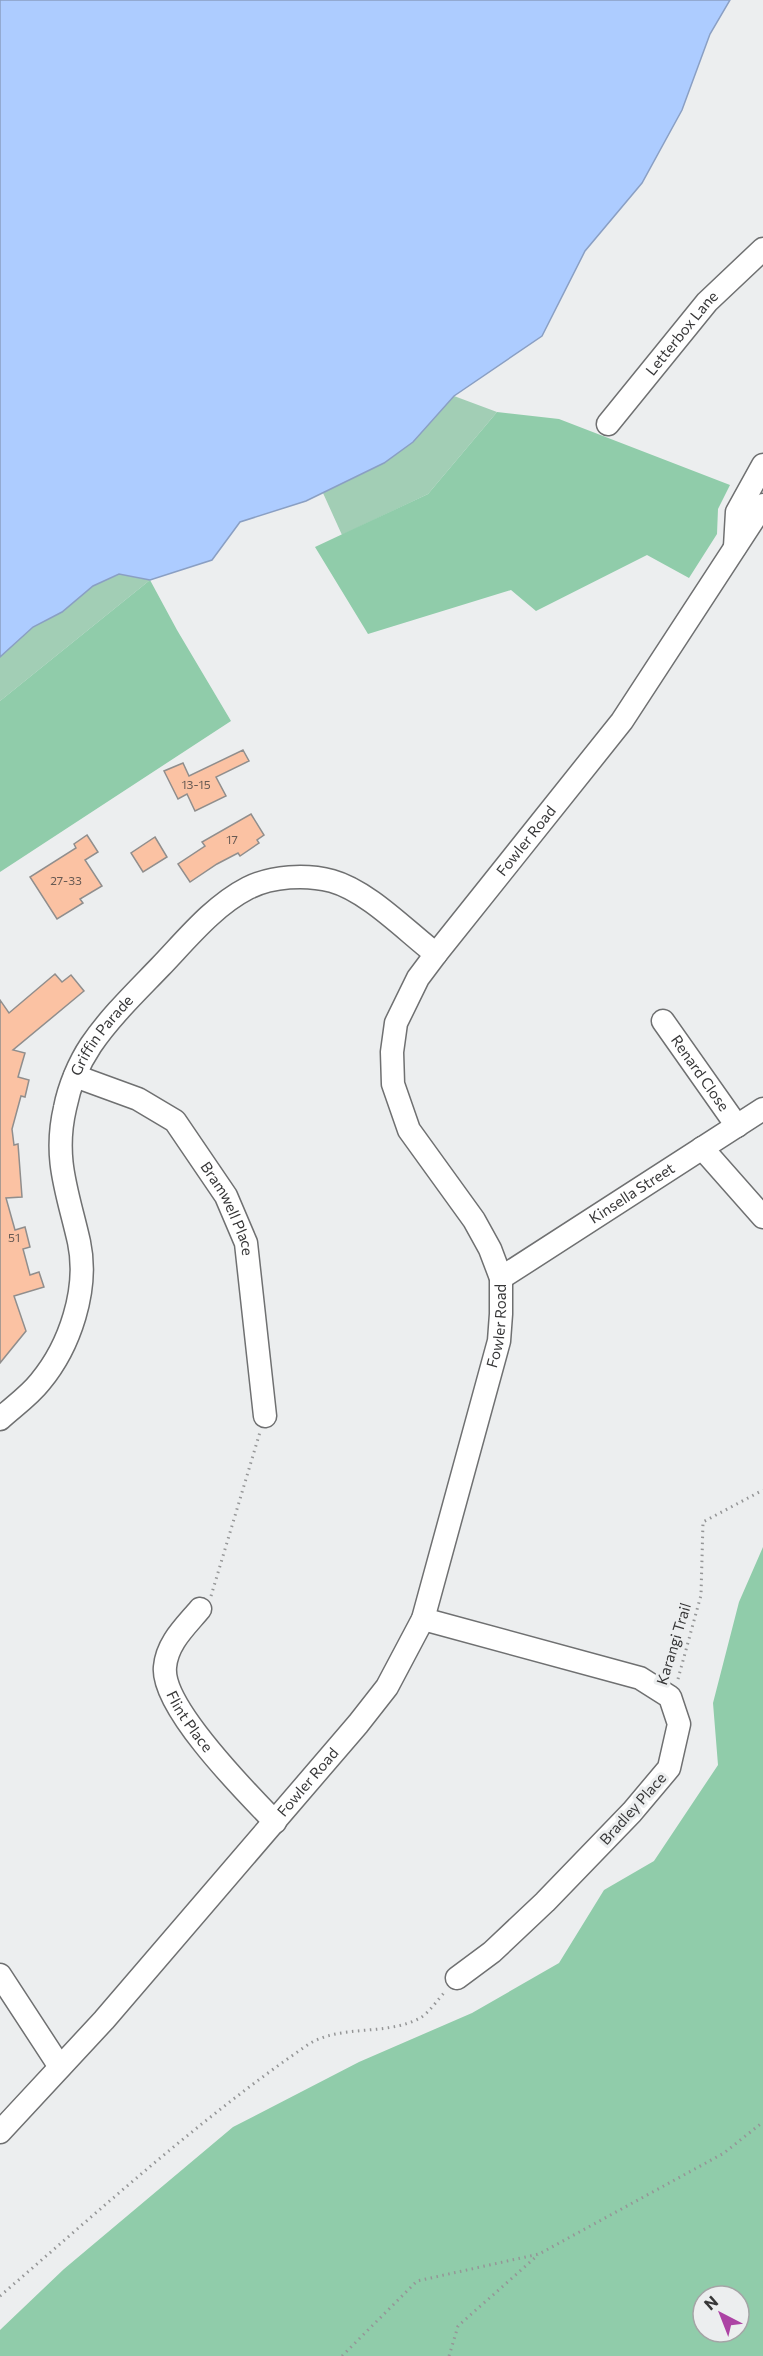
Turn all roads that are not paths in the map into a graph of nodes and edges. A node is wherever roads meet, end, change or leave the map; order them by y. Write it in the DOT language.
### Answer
graph roads {
  1 [pos="763,249"];
  2 [pos="608,424"];
  3 [pos="763,465"];
  4 [pos="763,504"];
  5 [pos="735,547"];
  6 [pos="436,954"];
  7 [pos="663,1021"];
  8 [pos="75,1076"];
  9 [pos="763,1109"];
  10 [pos="737,1126"];
  11 [pos="702,1148"];
  12 [pos="763,1217"];
  13 [pos="501,1278"];
  14 [pos="265,1416"];
  15 [pos="0,1419"];
  16 [pos="200,1610"];
  17 [pos="423,1619"];
  18 [pos="275,1821"];
  19 [pos="0,1975"];
  20 [pos="457,1978"];
  21 [pos="60,2067"];
  22 [pos="0,2132"];
  1 -- 2 [label="street, Letterbox Lane"];
  3 -- 5 [label="street"];
  4 -- 5 [label="street, Fowler Road"];
  5 -- 6 [label="street, Fowler Road"];
  6 -- 8 [label="street, Griffin Parade"];
  6 -- 13 [label="street, Fowler Road"];
  7 -- 10 [label="street, Renard Close"];
  8 -- 14 [label="street, Bramwell Place"];
  8 -- 15 [label="street, Griffin Parade"];
  9 -- 10 [label="street, Kinsella Street"];
  10 -- 11 [label="street, Kinsella Street"];
  11 -- 12 [label="street"];
  11 -- 13 [label="street, Kinsella Street"];
  13 -- 17 [label="street, Fowler Road"];
  16 -- 18 [label="street, Flint Place"];
  17 -- 18 [label="street, Fowler Road"];
  17 -- 20 [label="street, Bradley Place"];
  18 -- 21 [label="street, Fowler Road"];
  19 -- 21 [label="street"];
  21 -- 22 [label="street, Fowler Road"];
}
